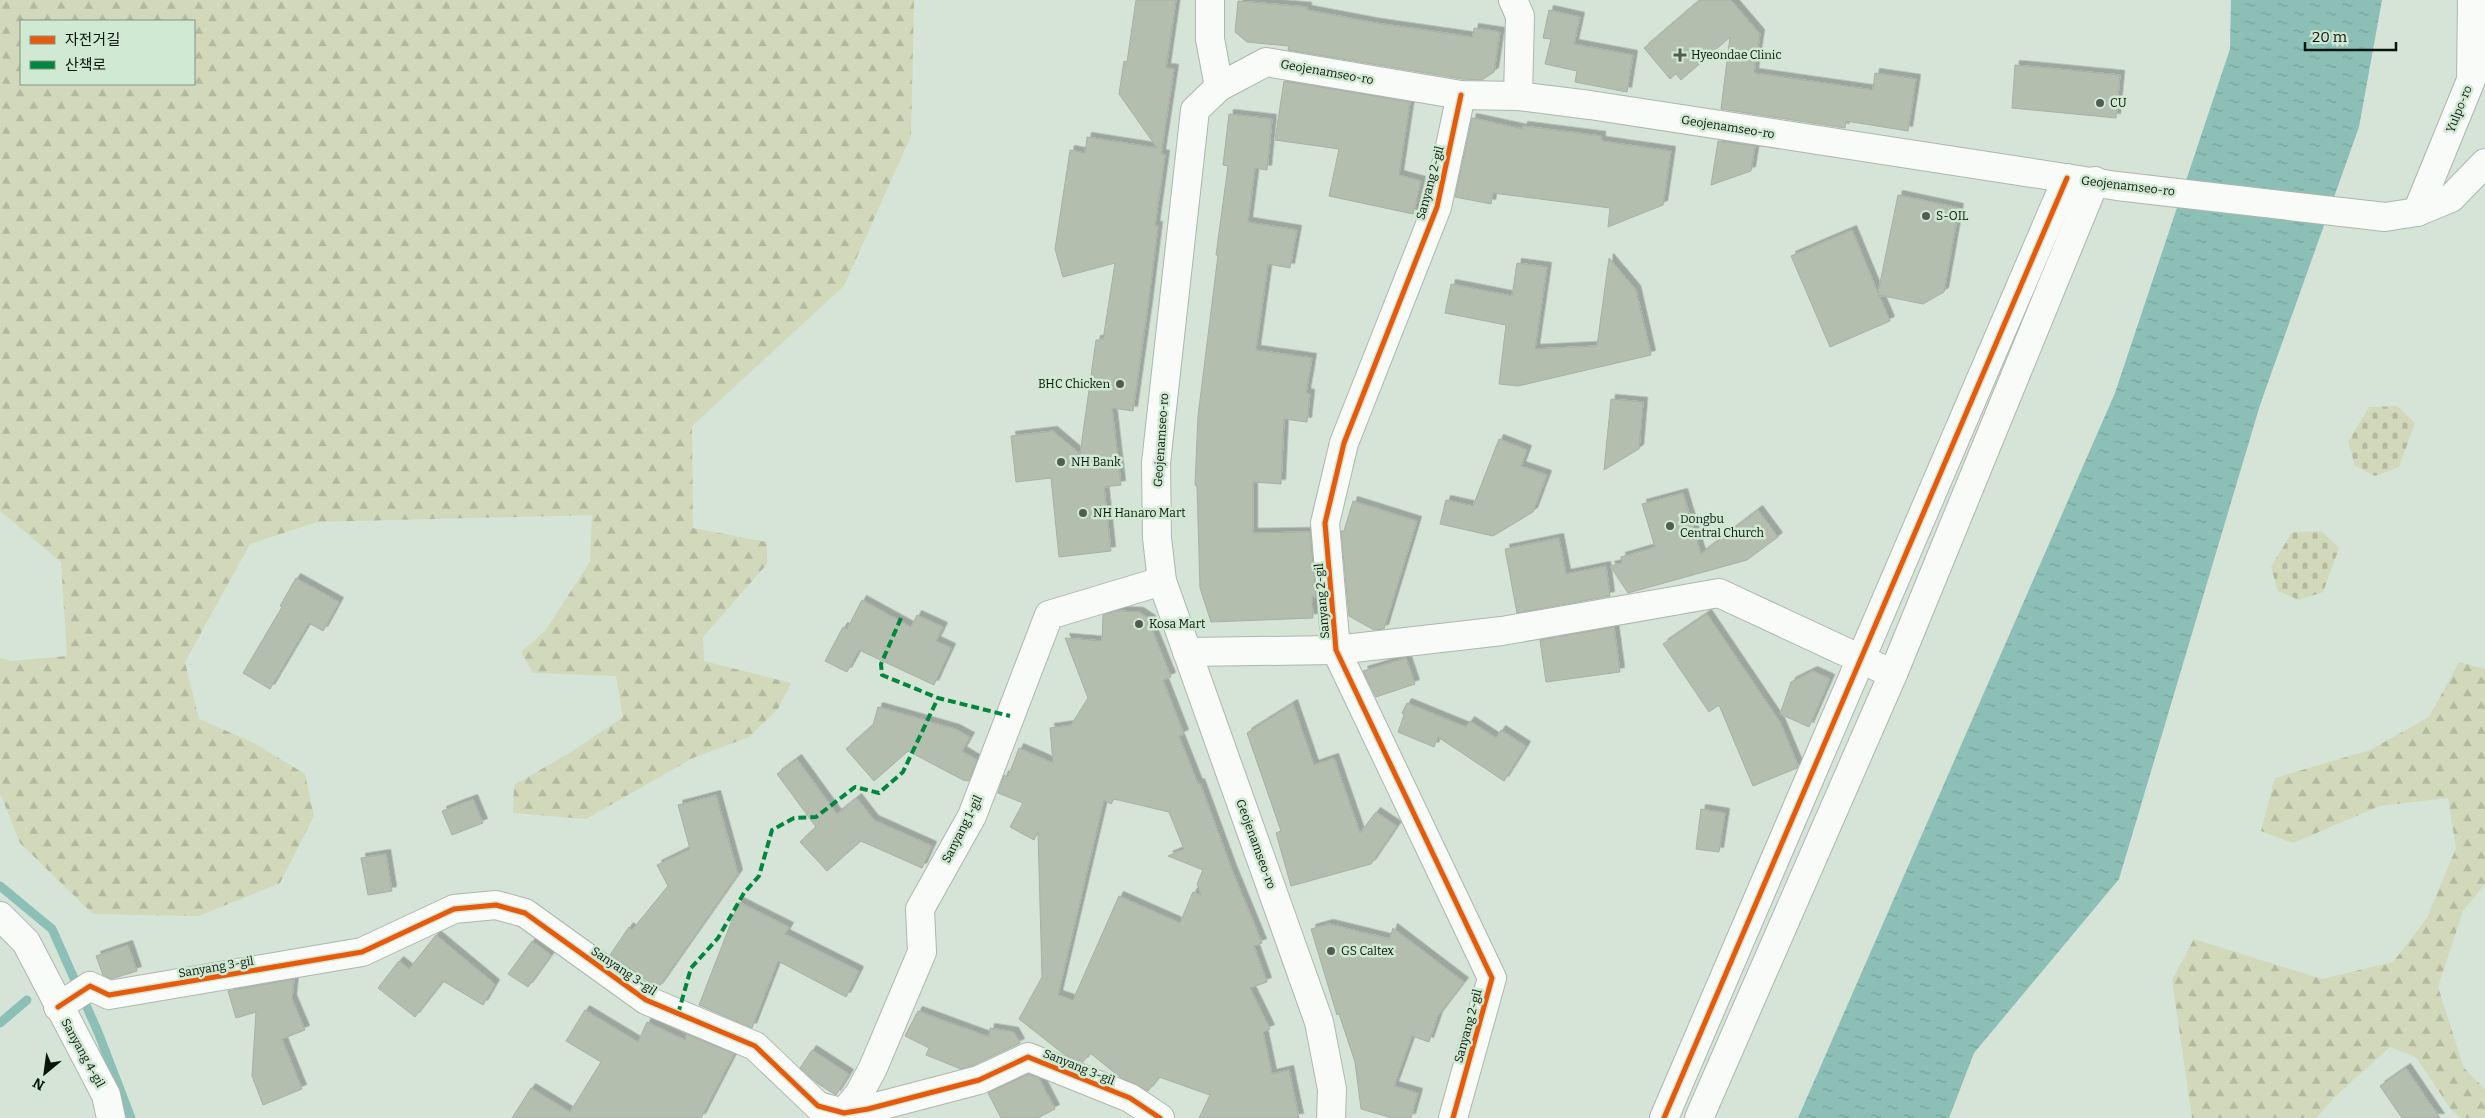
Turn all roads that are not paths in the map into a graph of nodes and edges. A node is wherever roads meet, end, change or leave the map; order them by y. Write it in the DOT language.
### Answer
graph roads {
  1 [pos="1210,0"];
  2 [pos="1514,0"];
  3 [pos="2472,0"];
  4 [pos="1219,87"];
  5 [pos="1461,95"];
  6 [pos="1518,96"];
  7 [pos="2485,163"];
  8 [pos="2067,178"];
  9 [pos="2112,184"];
  10 [pos="2417,212"];
  11 [pos="1162,581"];
  12 [pos="1336,650"];
  13 [pos="1187,652"];
  14 [pos="1860,659"];
  15 [pos="1892,674"];
  16 [pos="0,916"];
  17 [pos="58,1007"];
  18 [pos="841,1115"];
  19 [pos="111,1118"];
  20 [pos="1160,1118"];
  21 [pos="1331,1118"];
  22 [pos="1453,1118"];
  23 [pos="1664,1118"];
  24 [pos="1699,1118"];
  1 -- 4 [label="street"];
  2 -- 6 [label="street"];
  3 -- 10 [label="street, Yulpo-ro"];
  4 -- 5 [label="street, Geojenamseo-ro"];
  4 -- 11 [label="street, Geojenamseo-ro"];
  5 -- 6 [label="street, Geojenamseo-ro"];
  5 -- 12 [label="street, Sanyang 2-gil"];
  6 -- 8 [label="street, Geojenamseo-ro"];
  7 -- 10 [label="street, Geojenamseo-ro"];
  8 -- 9 [label="street, Geojenamseo-ro"];
  8 -- 14 [label="street"];
  9 -- 10 [label="street, Geojenamseo-ro"];
  9 -- 15 [label="street"];
  11 -- 13 [label="street, Geojenamseo-ro"];
  11 -- 18 [label="street, Sanyang 1-gil"];
  12 -- 13 [label="street"];
  12 -- 14 [label="street"];
  12 -- 22 [label="street, Sanyang 2-gil"];
  13 -- 21 [label="street, Geojenamseo-ro"];
  14 -- 15 [label="street"];
  14 -- 23 [label="street"];
  15 -- 24 [label="street"];
  16 -- 17 [label="street, Sanyang 4-gil"];
  17 -- 18 [label="street, Sanyang 3-gil"];
  17 -- 19 [label="street, Sanyang 4-gil"];
  18 -- 20 [label="street, Sanyang 3-gil"];
}
